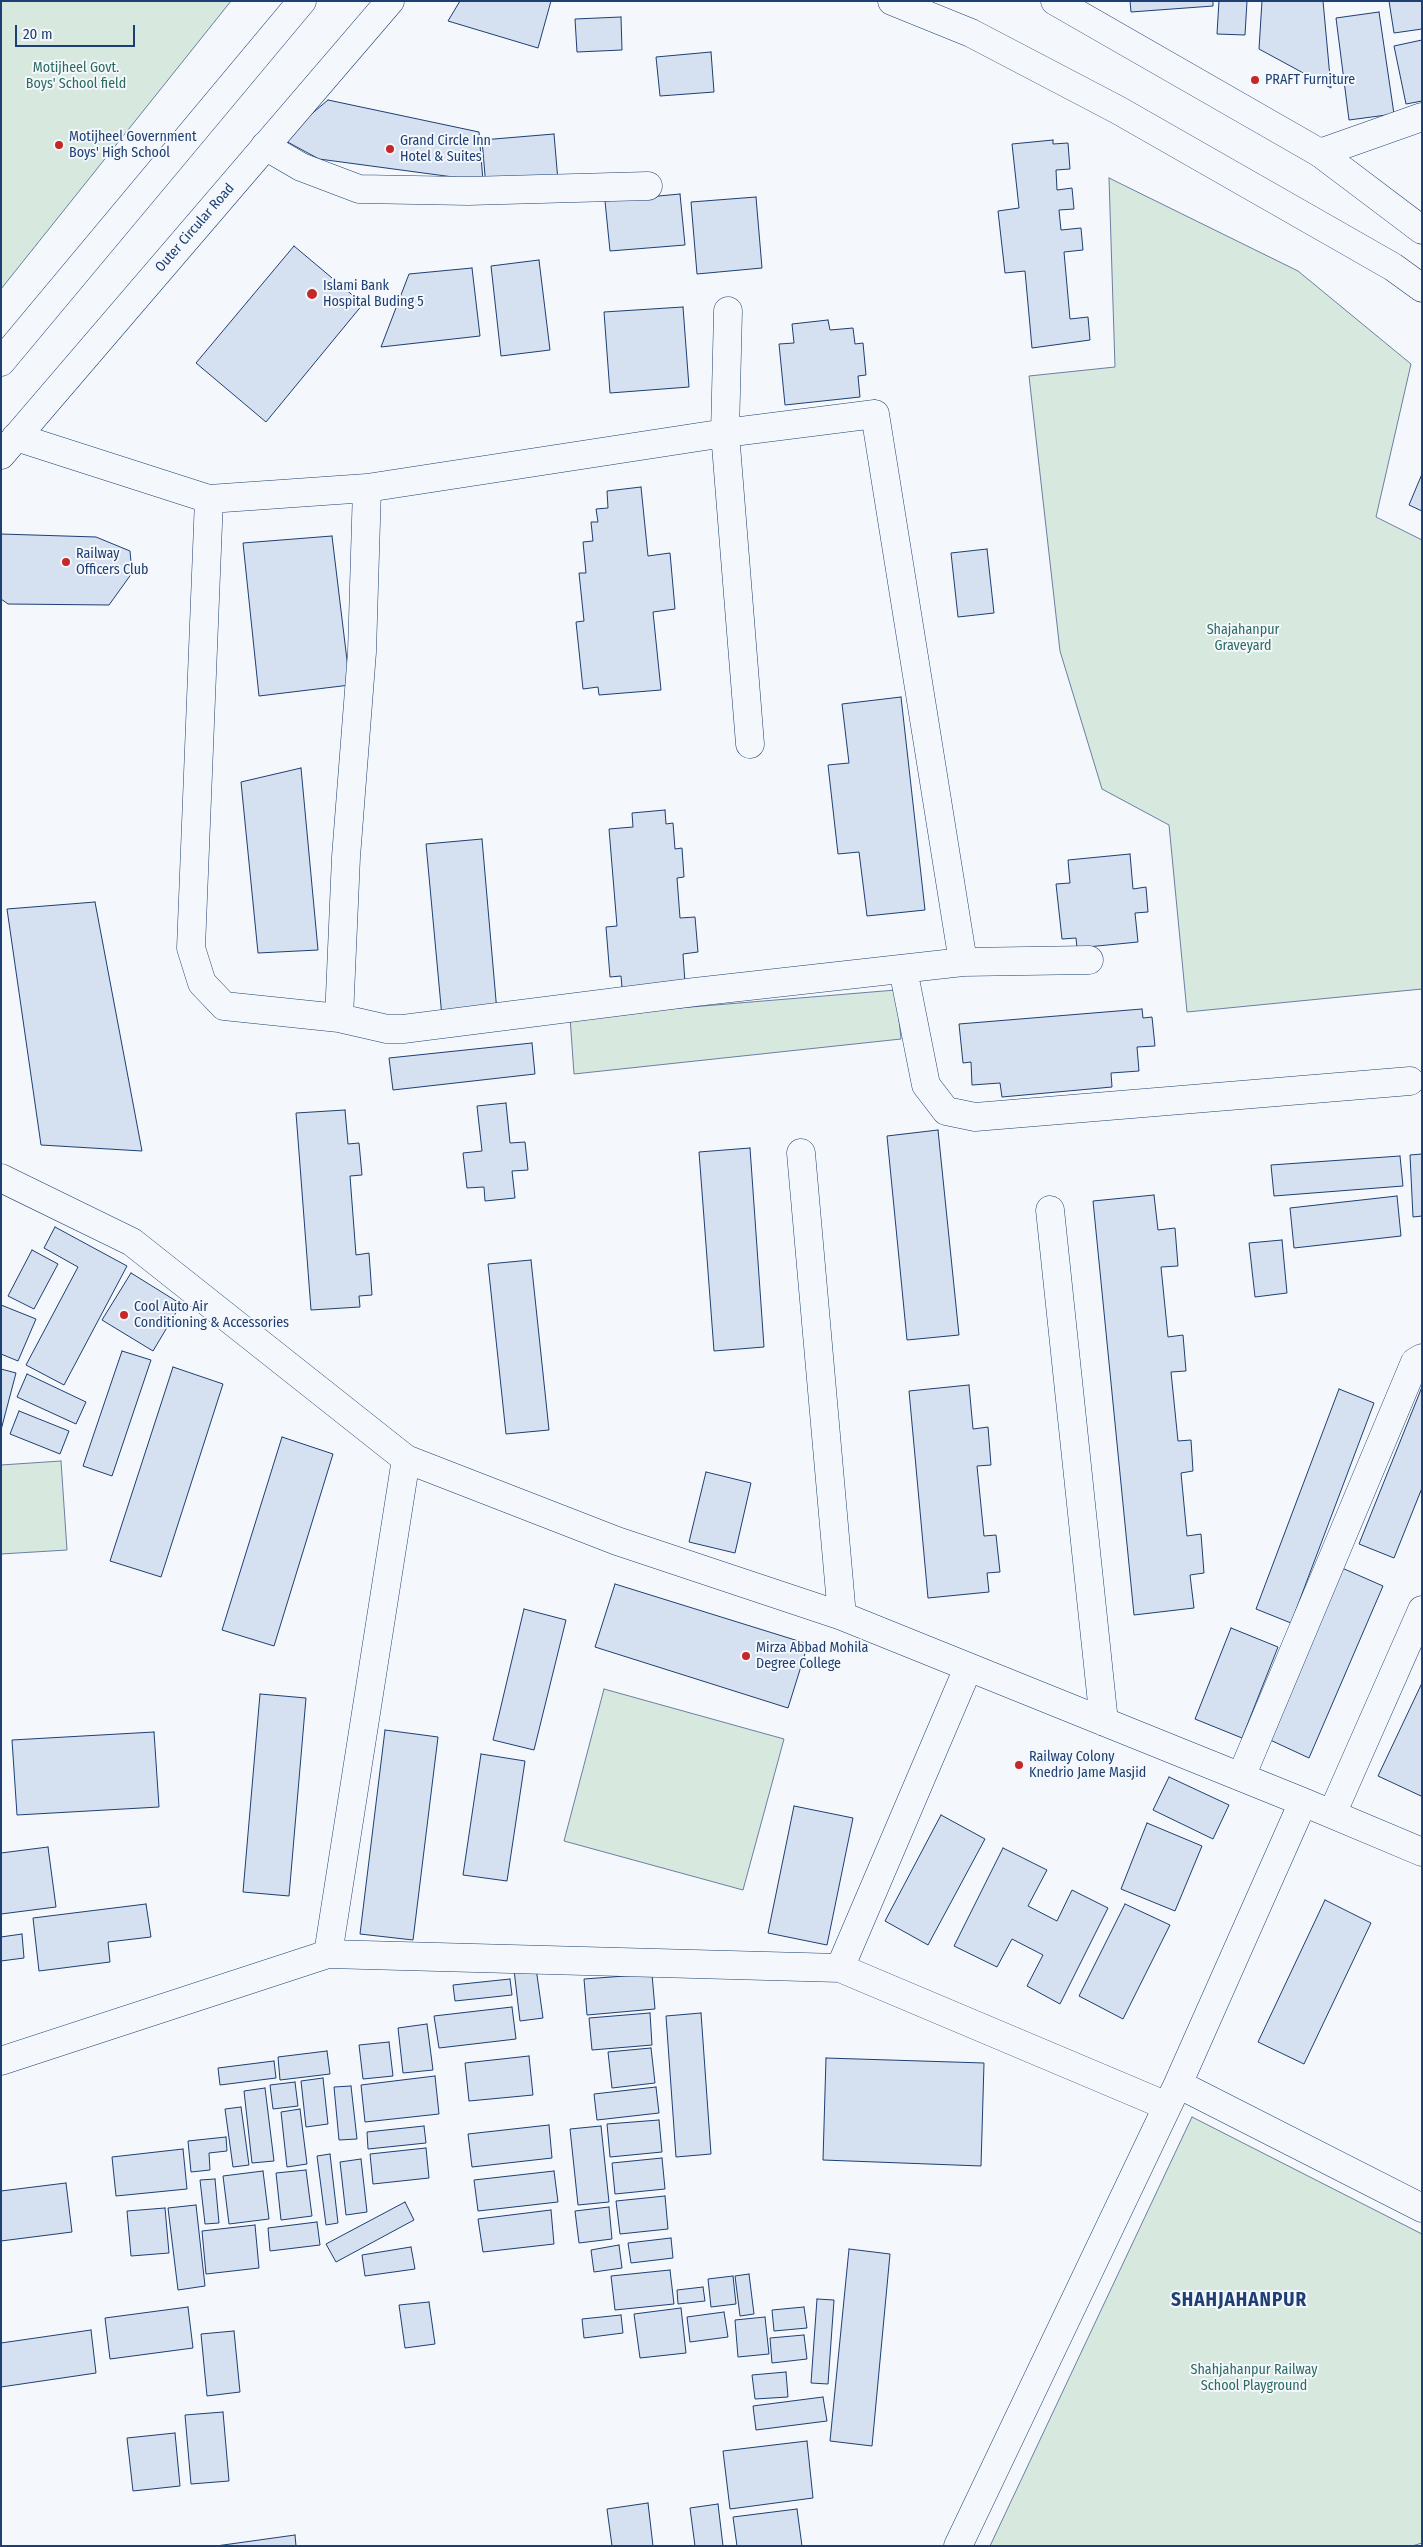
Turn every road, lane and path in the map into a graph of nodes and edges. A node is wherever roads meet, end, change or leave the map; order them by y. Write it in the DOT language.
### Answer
graph roads {
  1 [pos="302,1"];
  2 [pos="390,1"];
  3 [pos="892,1"];
  4 [pos="1055,1"];
  5 [pos="1422,116"];
  6 [pos="265,146"];
  7 [pos="1320,153"];
  8 [pos="648,186"];
  9 [pos="1422,230"];
  10 [pos="1422,288"];
  11 [pos="728,311"];
  12 [pos="1,362"];
  13 [pos="725,433"];
  14 [pos="9,446"];
  15 [pos="367,488"];
  16 [pos="209,499"];
  17 [pos="750,744"];
  18 [pos="1089,960"];
  19 [pos="963,962"];
  20 [pos="903,969"];
  21 [pos="339,1018"];
  22 [pos="1410,1081"];
  23 [pos="801,1153"];
  24 [pos="1,1178"];
  25 [pos="1050,1210"];
  26 [pos="1422,1358"];
  27 [pos="406,1459"];
  28 [pos="1422,1610"];
  29 [pos="842,1616"];
  30 [pos="968,1668"];
  31 [pos="1104,1722"];
  32 [pos="1241,1777"];
  33 [pos="1303,1802"];
  34 [pos="1332,1814"];
  35 [pos="1422,1852"];
  36 [pos="328,1954"];
  37 [pos="840,1968"];
  38 [pos="1,2061"];
  39 [pos="1172,2094"];
  40 [pos="1422,2208"];
  41 [pos="958,2546"];
  1 -- 12 [label="street"];
  2 -- 6 [label="street, Outer Circular Road"];
  3 -- 10 [label="street"];
  4 -- 7 [label="street"];
  5 -- 7 [label="street"];
  6 -- 8 [label="street"];
  6 -- 14 [label="street, Outer Circular Road"];
  7 -- 9 [label="street"];
  11 -- 13 [label="street"];
  13 -- 15 [label="street"];
  13 -- 17 [label="street"];
  13 -- 19 [label="street"];
  14 -- 16 [label="street"];
  15 -- 16 [label="street"];
  15 -- 21 [label="street"];
  16 -- 21 [label="street"];
  18 -- 19 [label="street"];
  19 -- 20 [label="street"];
  20 -- 21 [label="street"];
  20 -- 22 [label="street"];
  23 -- 29 [label="street"];
  24 -- 27 [label="street"];
  25 -- 31 [label="street"];
  26 -- 32 [label="street"];
  27 -- 29 [label="street"];
  27 -- 36 [label="street"];
  28 -- 34 [label="street"];
  29 -- 30 [label="street"];
  30 -- 31 [label="street"];
  30 -- 37 [label="street"];
  31 -- 32 [label="street"];
  32 -- 33 [label="street"];
  33 -- 34 [label="street"];
  33 -- 39 [label="street"];
  34 -- 35 [label="street"];
  36 -- 37 [label="street"];
  36 -- 38 [label="street"];
  37 -- 39 [label="street"];
  39 -- 40 [label="street"];
  39 -- 41 [label="street"];
}
